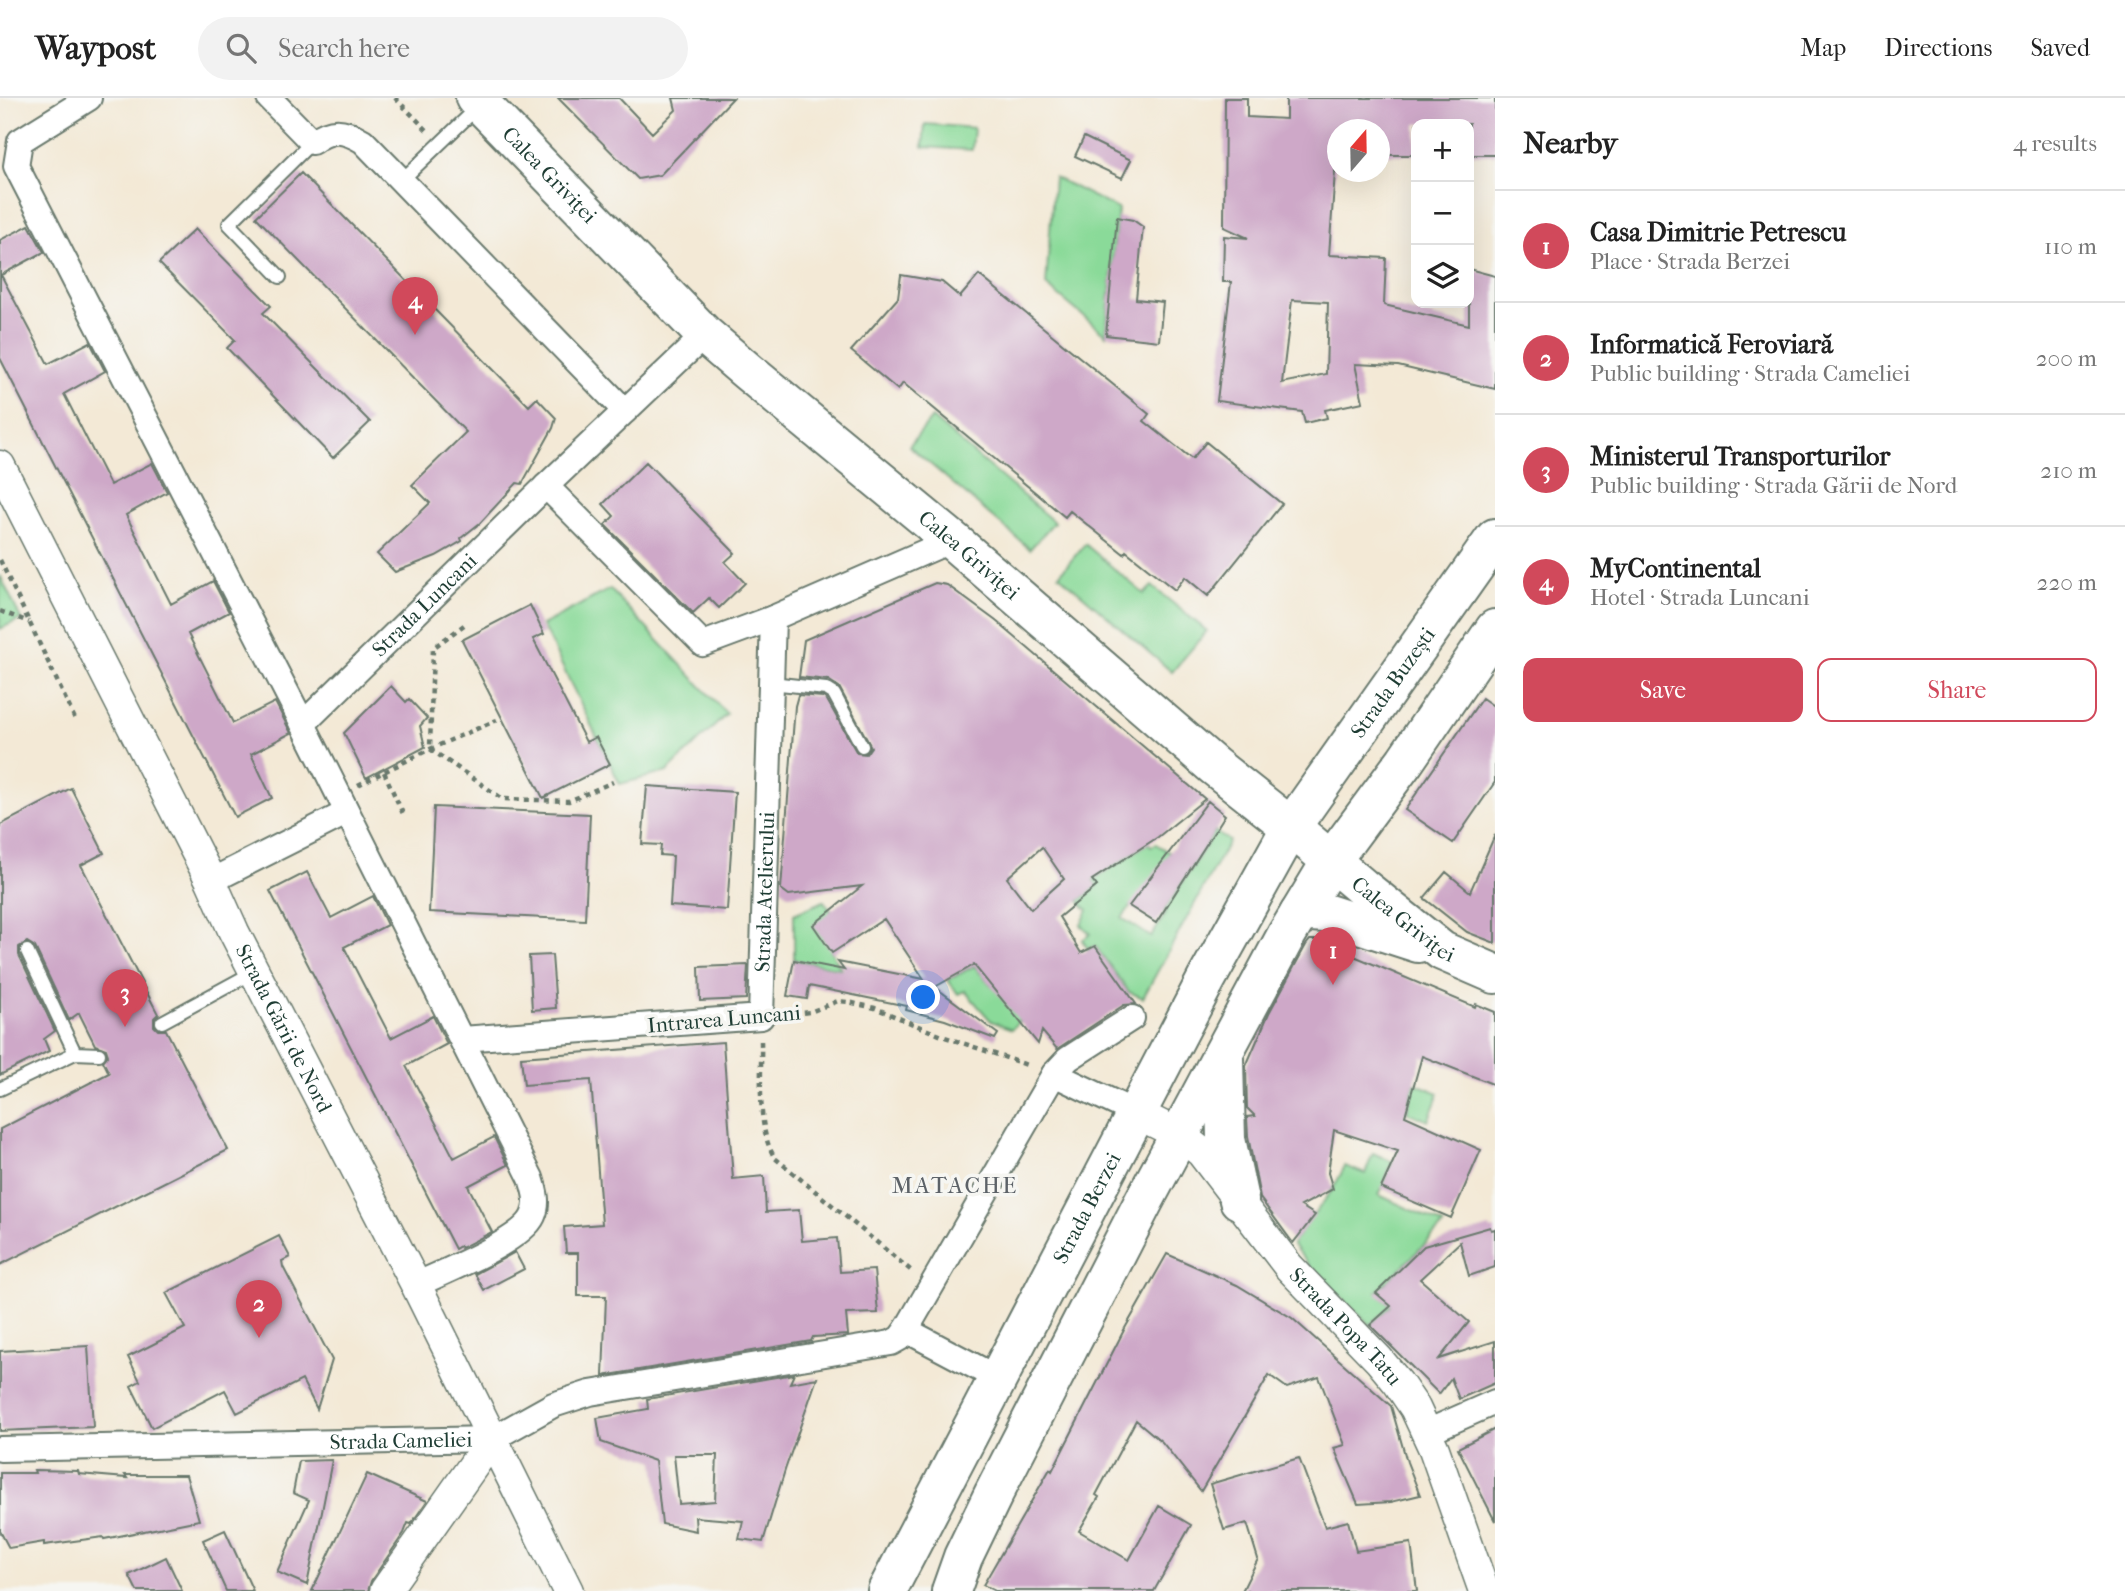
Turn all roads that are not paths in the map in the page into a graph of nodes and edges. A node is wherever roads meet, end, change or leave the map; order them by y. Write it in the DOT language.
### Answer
graph roads {
  1 [pos="89,98"];
  2 [pos="269,98"];
  3 [pos="478,101"];
  4 [pos="312,142"];
  5 [pos="402,180"];
  6 [pos="280,277"];
  7 [pos="705,335"];
  8 [pos="625,411"];
  9 [pos="0,466"];
  10 [pos="546,486"];
  11 [pos="1495,538"];
  12 [pos="952,540"];
  13 [pos="773,618"];
  14 [pos="1495,629"];
  15 [pos="771,683"];
  16 [pos="303,724"];
  17 [pos="862,746"];
  18 [pos="342,804"];
  19 [pos="1291,827"];
  20 [pos="1331,861"];
  21 [pos="211,881"];
  22 [pos="1299,914"];
  23 [pos="27,951"];
  24 [pos="1442,951"];
  25 [pos="255,972"];
  26 [pos="1495,974"];
  27 [pos="761,1017"];
  28 [pos="1132,1018"];
  29 [pos="162,1022"];
  30 [pos="462,1039"];
  31 [pos="75,1053"];
  32 [pos="1224,1053"];
  33 [pos="99,1054"];
  34 [pos="1054,1074"];
  35 [pos="0,1089"];
  36 [pos="1138,1114"];
  37 [pos="1180,1135"];
  38 [pos="1239,1200"];
  39 [pos="416,1285"];
  40 [pos="906,1330"];
  41 [pos="998,1378"];
  42 [pos="1495,1402"];
  43 [pos="1427,1432"];
  44 [pos="492,1439"];
  45 [pos="0,1449"];
  46 [pos="385,1591"];
  47 [pos="568,1591"];
  48 [pos="887,1591"];
  49 [pos="951,1591"];
  50 [pos="1484,1591"];
  1 -- 16 [label="street"];
  2 -- 4 [label="street"];
  3 -- 5 [label="lane"];
  3 -- 7 [label="main road, Calea Griviței"];
  4 -- 5 [label="street"];
  4 -- 6 [label="lane"];
  5 -- 8 [label="street"];
  7 -- 8 [label="street, Strada Luncani"];
  7 -- 12 [label="main road, Calea Griviței"];
  8 -- 10 [label="street, Strada Luncani"];
  9 -- 21 [label="street, Strada Gării de Nord"];
  10 -- 13 [label="street"];
  10 -- 16 [label="street, Strada Luncani"];
  11 -- 19 [label="main road, Strada Buzești"];
  12 -- 13 [label="street"];
  12 -- 19 [label="main road, Calea Griviței"];
  13 -- 15 [label="street, Strada Atelierului"];
  14 -- 20 [label="main road"];
  15 -- 17 [label="lane"];
  15 -- 27 [label="street, Strada Atelierului"];
  16 -- 18 [label="street"];
  18 -- 21 [label="street"];
  18 -- 30 [label="street"];
  19 -- 20 [label="main road, Calea Griviței"];
  19 -- 36 [label="main road, Strada Berzei"];
  20 -- 22 [label="main road"];
  20 -- 24 [label="main road, Calea Griviței"];
  21 -- 25 [label="street, Strada Gării de Nord"];
  22 -- 24 [label="main road"];
  22 -- 32 [label="main road"];
  23 -- 31 [label="lane"];
  24 -- 26 [label="main road, Calea Griviței"];
  25 -- 29 [label="lane"];
  25 -- 39 [label="street, Strada Gării de Nord"];
  27 -- 30 [label="street, Intrarea Luncani"];
  28 -- 34 [label="street"];
  30 -- 39 [label="street"];
  31 -- 33 [label="lane"];
  31 -- 35 [label="lane"];
  32 -- 37 [label="main road"];
  32 -- 38 [label="main road"];
  34 -- 36 [label="street"];
  34 -- 40 [label="street"];
  36 -- 37 [label="street, Strada Popa Tatu"];
  36 -- 41 [label="main road, Strada Berzei"];
  37 -- 38 [label="street, Strada Popa Tatu"];
  37 -- 49 [label="main road"];
  38 -- 43 [label="street, Strada Popa Tatu"];
  39 -- 44 [label="street, Strada Gării de Nord"];
  40 -- 41 [label="street"];
  40 -- 44 [label="street, Strada Cameliei"];
  41 -- 48 [label="main road, Strada Berzei"];
  42 -- 43 [label="street"];
  43 -- 50 [label="street, Strada Popa Tatu"];
  44 -- 45 [label="street, Strada Cameliei"];
  44 -- 46 [label="street"];
  44 -- 47 [label="street, Strada Gării de Nord"];
}
